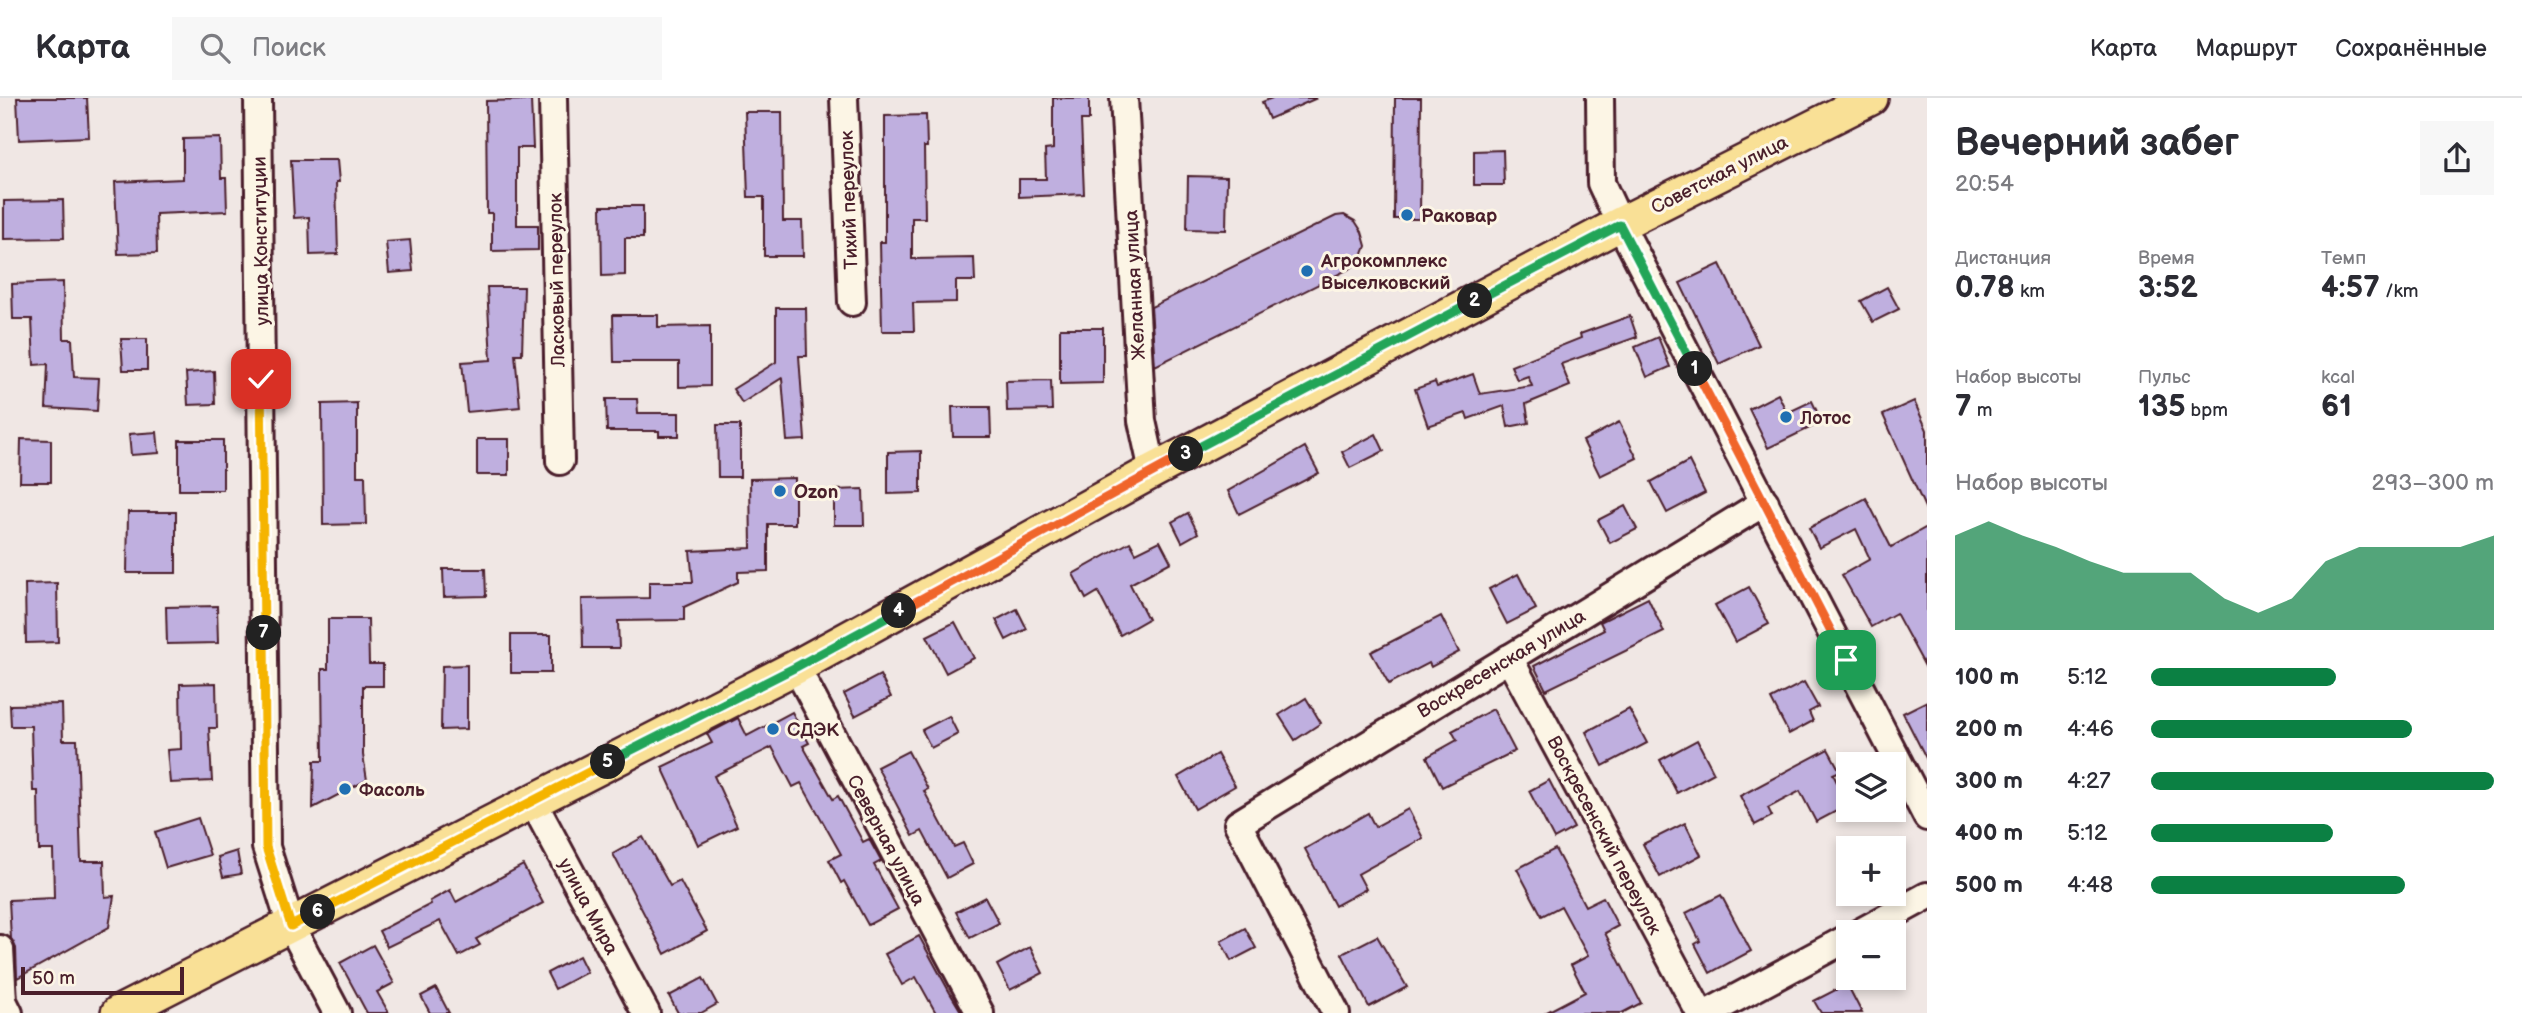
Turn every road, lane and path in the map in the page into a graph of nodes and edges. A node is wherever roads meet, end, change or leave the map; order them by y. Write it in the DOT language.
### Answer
graph roads {
  1 [pos="258,98"];
  2 [pos="553,98"];
  3 [pos="844,98"];
  4 [pos="1124,98"];
  5 [pos="1600,98"];
  6 [pos="1871,98"];
  7 [pos="1620,225"];
  8 [pos="852,302"];
  9 [pos="560,461"];
  10 [pos="1153,471"];
  11 [pos="1765,502"];
  12 [pos="1509,657"];
  13 [pos="796,667"];
  14 [pos="533,800"];
  15 [pos="1927,817"];
  16 [pos="1927,897"];
  17 [pos="1884,920"];
  18 [pos="291,926"];
  19 [pos="1836,945"];
  20 [pos="0,949"];
  21 [pos="9,1013"];
  22 [pos="118,1013"];
  23 [pos="337,1013"];
  24 [pos="646,1013"];
  25 [pos="980,1013"];
  26 [pos="1336,1013"];
  27 [pos="1700,1013"];
  28 [pos="1708,1013"];
  1 -- 18 [label="street, улица Конституции"];
  2 -- 9 [label="street, Ласковый переулок"];
  3 -- 8 [label="street, Тихий переулок"];
  4 -- 10 [label="street, Желанная улица"];
  5 -- 7 [label="street"];
  6 -- 7 [label="main road, Советская улица"];
  7 -- 10 [label="main road, Советская улица"];
  7 -- 11 [label="street"];
  10 -- 13 [label="main road, Советская улица"];
  11 -- 12 [label="street, Воскресенская улица"];
  11 -- 15 [label="street"];
  12 -- 26 [label="street, Воскресенская улица"];
  12 -- 27 [label="street, Воскресенский переулок"];
  13 -- 14 [label="main road, Советская улица"];
  13 -- 25 [label="street, Северная улица"];
  14 -- 18 [label="main road, Советская улица"];
  14 -- 24 [label="street, улица Мира"];
  16 -- 17 [label="street"];
  18 -- 22 [label="main road, Советская улица"];
  18 -- 23 [label="street, улица Конституции"];
  19 -- 28 [label="street"];
  20 -- 21 [label="street"];
}
